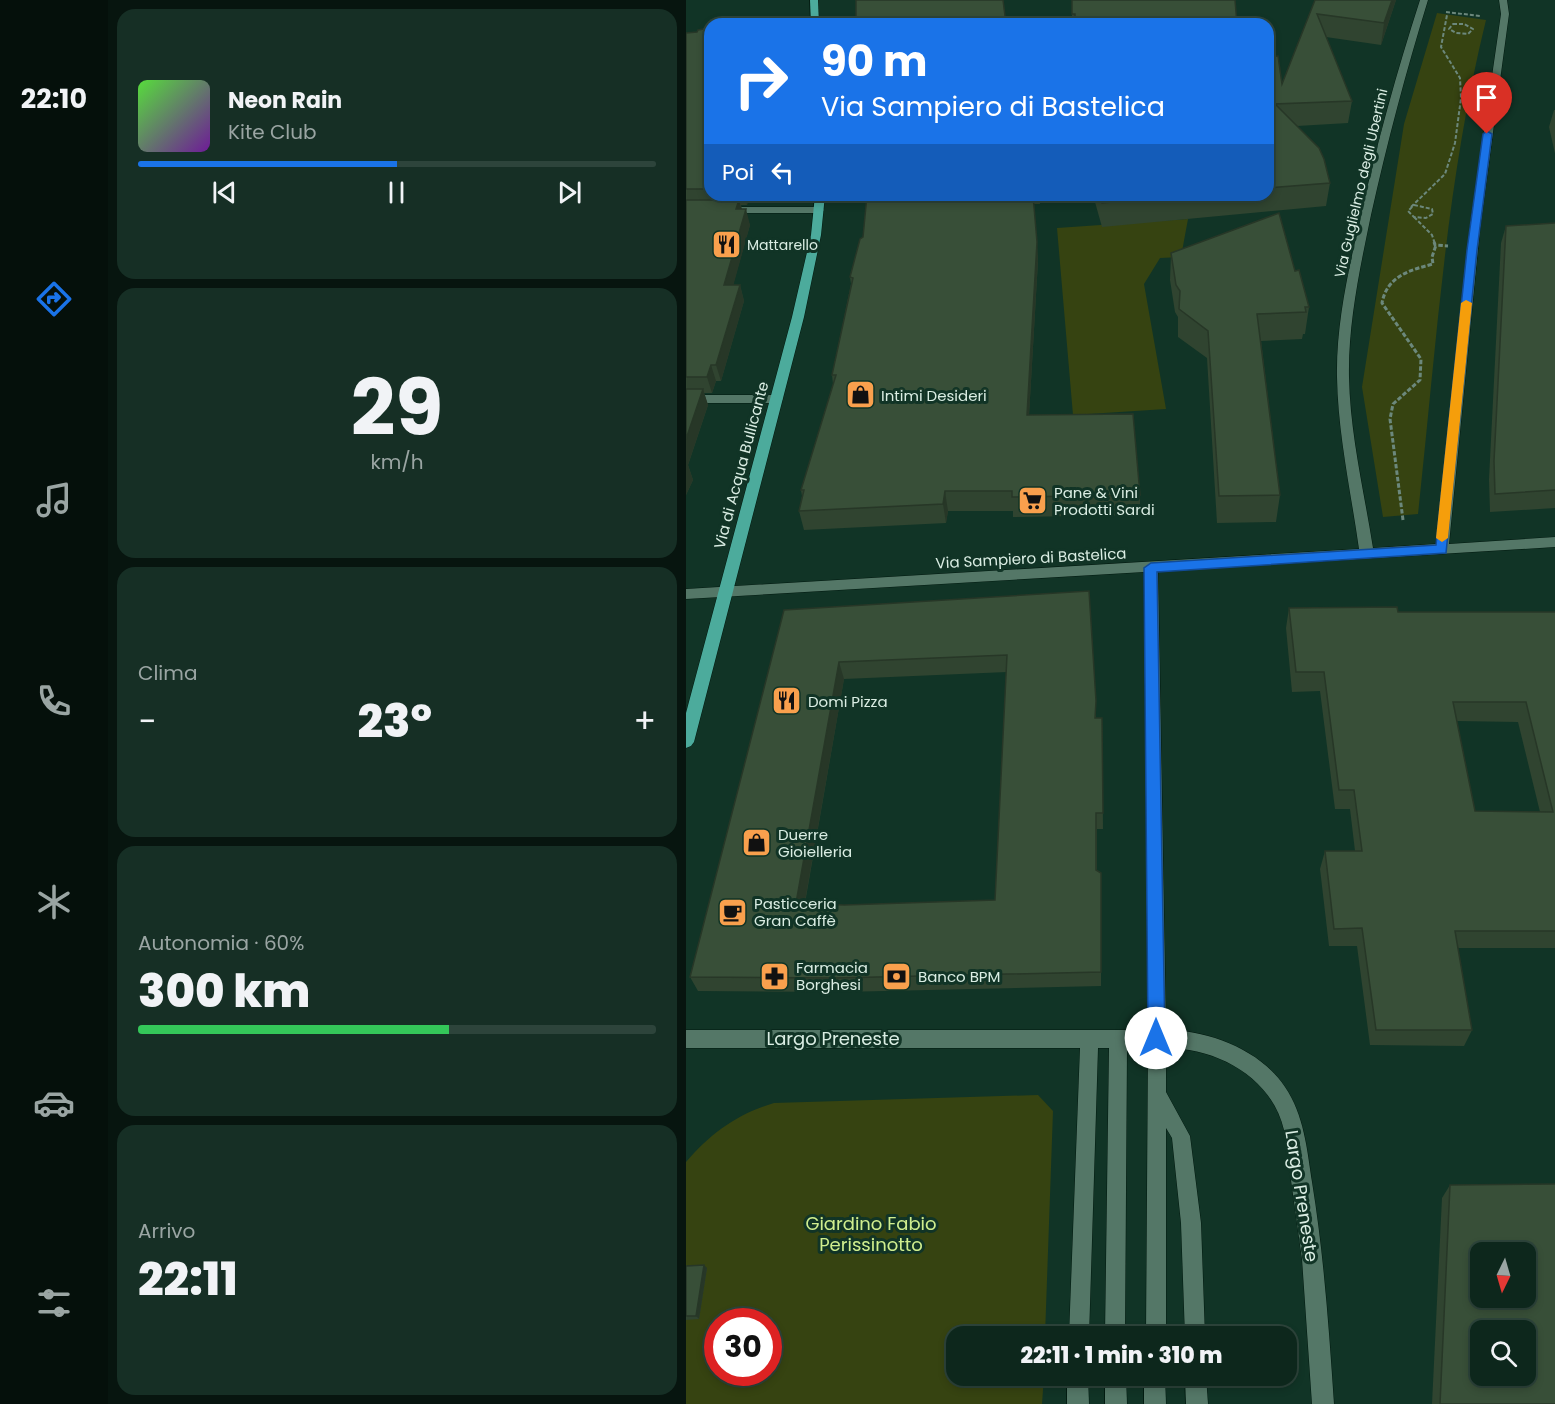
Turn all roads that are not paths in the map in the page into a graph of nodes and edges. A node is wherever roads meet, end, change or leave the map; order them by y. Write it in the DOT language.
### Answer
graph roads {
  1 [pos="814,0"];
  2 [pos="1503,0"];
  3 [pos="1423,4"];
  4 [pos="815,18"];
  5 [pos="820,201"];
  6 [pos="686,210"];
  7 [pos="819,210"];
  8 [pos="686,399"];
  9 [pos="777,399"];
  10 [pos="1556,542"];
  11 [pos="1442,549"];
  12 [pos="1367,554"];
  13 [pos="1151,568"];
  14 [pos="724,592"];
  15 [pos="686,594"];
  16 [pos="686,742"];
  17 [pos="1089,1038"];
  18 [pos="1118,1038"];
  19 [pos="1156,1038"];
  20 [pos="686,1039"];
  21 [pos="1157,1093"];
  22 [pos="1079,1326"];
  23 [pos="1115,1326"];
  24 [pos="1156,1326"];
  25 [pos="1195,1326"];
  26 [pos="1078,1386"];
  27 [pos="1116,1386"];
  28 [pos="1156,1386"];
  29 [pos="1196,1386"];
  30 [pos="1078,1404"];
  31 [pos="1116,1404"];
  32 [pos="1155,1404"];
  33 [pos="1197,1404"];
  34 [pos="1323,1404"];
  1 -- 4 [label="main road"];
  2 -- 11 [label="street"];
  3 -- 12 [label="street, Via Guglielmo degli Ubertini"];
  5 -- 7 [label="main road, Via di Acqua Bullicante"];
  6 -- 7 [label="street"];
  7 -- 9 [label="main road, Via di Acqua Bullicante"];
  8 -- 9 [label="street"];
  9 -- 14 [label="main road, Via di Acqua Bullicante"];
  10 -- 11 [label="street, Via Sampiero di Bastelica"];
  11 -- 12 [label="street, Via Sampiero di Bastelica"];
  12 -- 13 [label="street, Via Sampiero di Bastelica"];
  13 -- 14 [label="street, Via Sampiero di Bastelica"];
  13 -- 19 [label="street"];
  14 -- 15 [label="street, Via Sampiero di Bastelica"];
  14 -- 16 [label="main road, Via di Acqua Bullicante"];
  17 -- 18 [label="street, Largo Preneste"];
  17 -- 20 [label="street, Largo Preneste"];
  17 -- 22 [label="street"];
  18 -- 19 [label="street, Largo Preneste"];
  18 -- 23 [label="street"];
  19 -- 21 [label="street"];
  19 -- 34 [label="street, Largo Preneste"];
  21 -- 24 [label="street"];
  21 -- 25 [label="street"];
  26 -- 30 [label="street"];
  27 -- 31 [label="street"];
  28 -- 32 [label="street"];
  29 -- 33 [label="street"];
}
